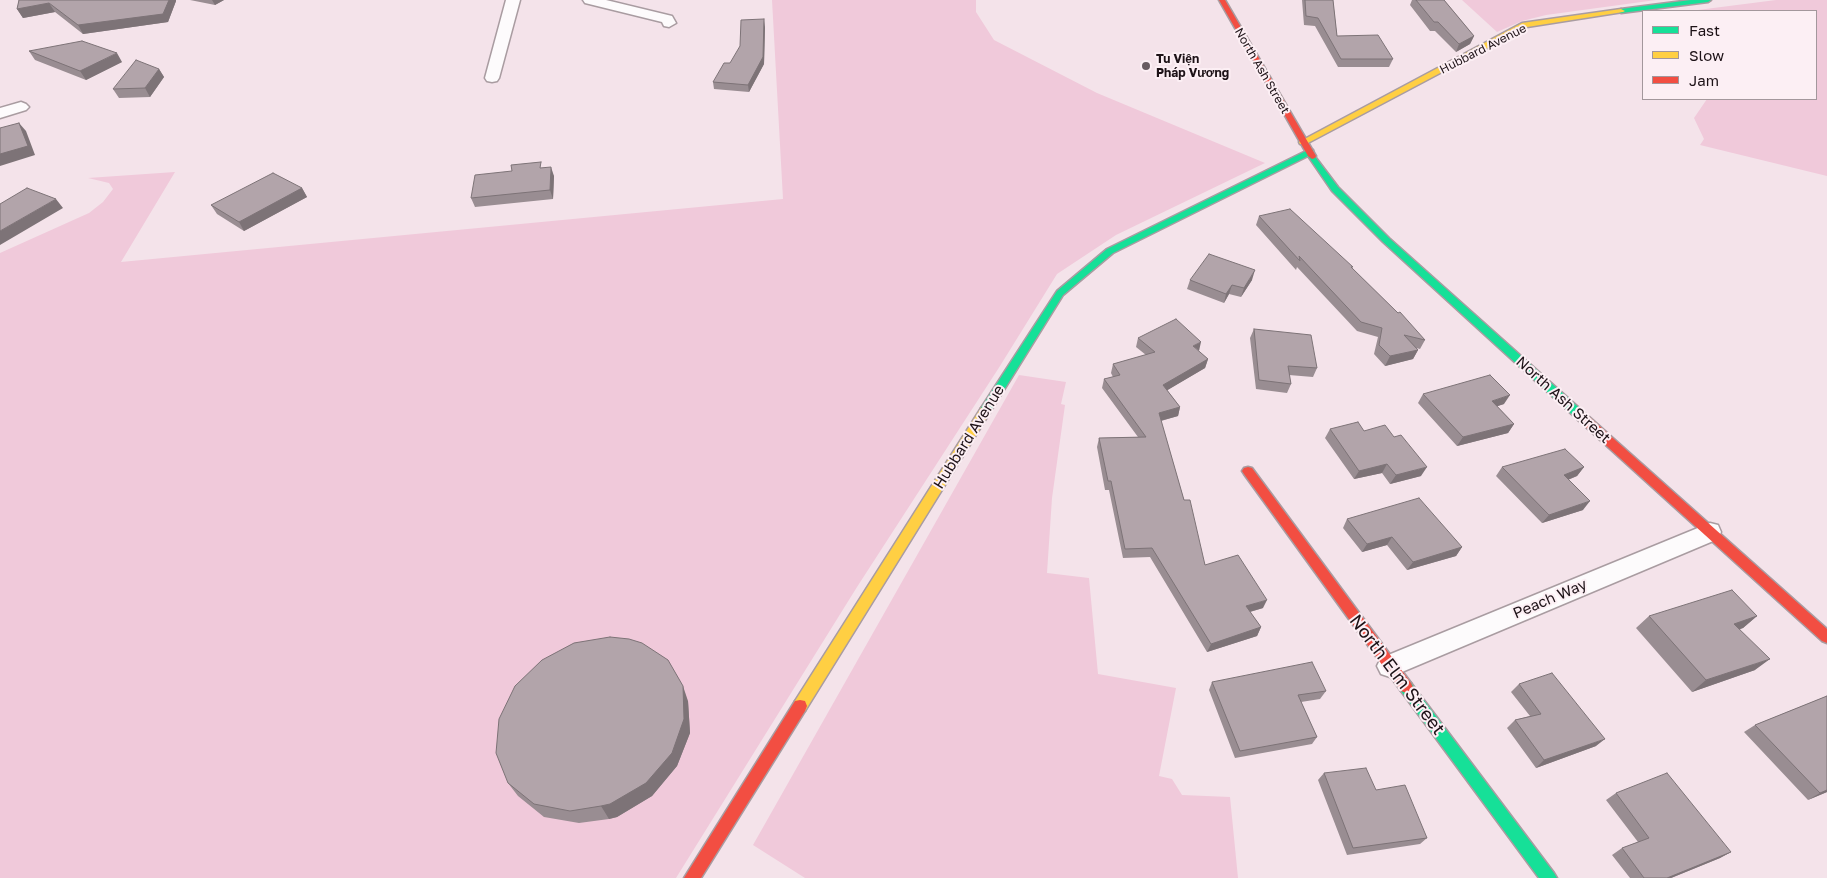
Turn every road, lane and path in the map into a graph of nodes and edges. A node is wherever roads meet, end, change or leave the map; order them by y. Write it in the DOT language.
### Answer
graph roads {
  1 [pos="513,0"];
  2 [pos="590,0"];
  3 [pos="1222,0"];
  4 [pos="1708,0"];
  5 [pos="669,22"];
  6 [pos="492,78"];
  7 [pos="21,107"];
  8 [pos="0,113"];
  9 [pos="1303,142"];
  10 [pos="1310,152"];
  11 [pos="1248,471"];
  12 [pos="1710,532"];
  13 [pos="1827,638"];
  14 [pos="1390,666"];
  15 [pos="692,878"];
  16 [pos="1549,878"];
  1 -- 6 [label="street"];
  2 -- 5 [label="street"];
  3 -- 9 [label="street, North Ash Street"];
  4 -- 9 [label="street, Hubbard Avenue"];
  7 -- 8 [label="street"];
  9 -- 10 [label="street, North Ash Street"];
  10 -- 12 [label="street, North Ash Street"];
  10 -- 15 [label="street, Hubbard Avenue"];
  11 -- 14 [label="street, North Elm Street"];
  12 -- 13 [label="street, North Ash Street"];
  12 -- 14 [label="street, Peach Way"];
  14 -- 16 [label="street, North Elm Street"];
}
